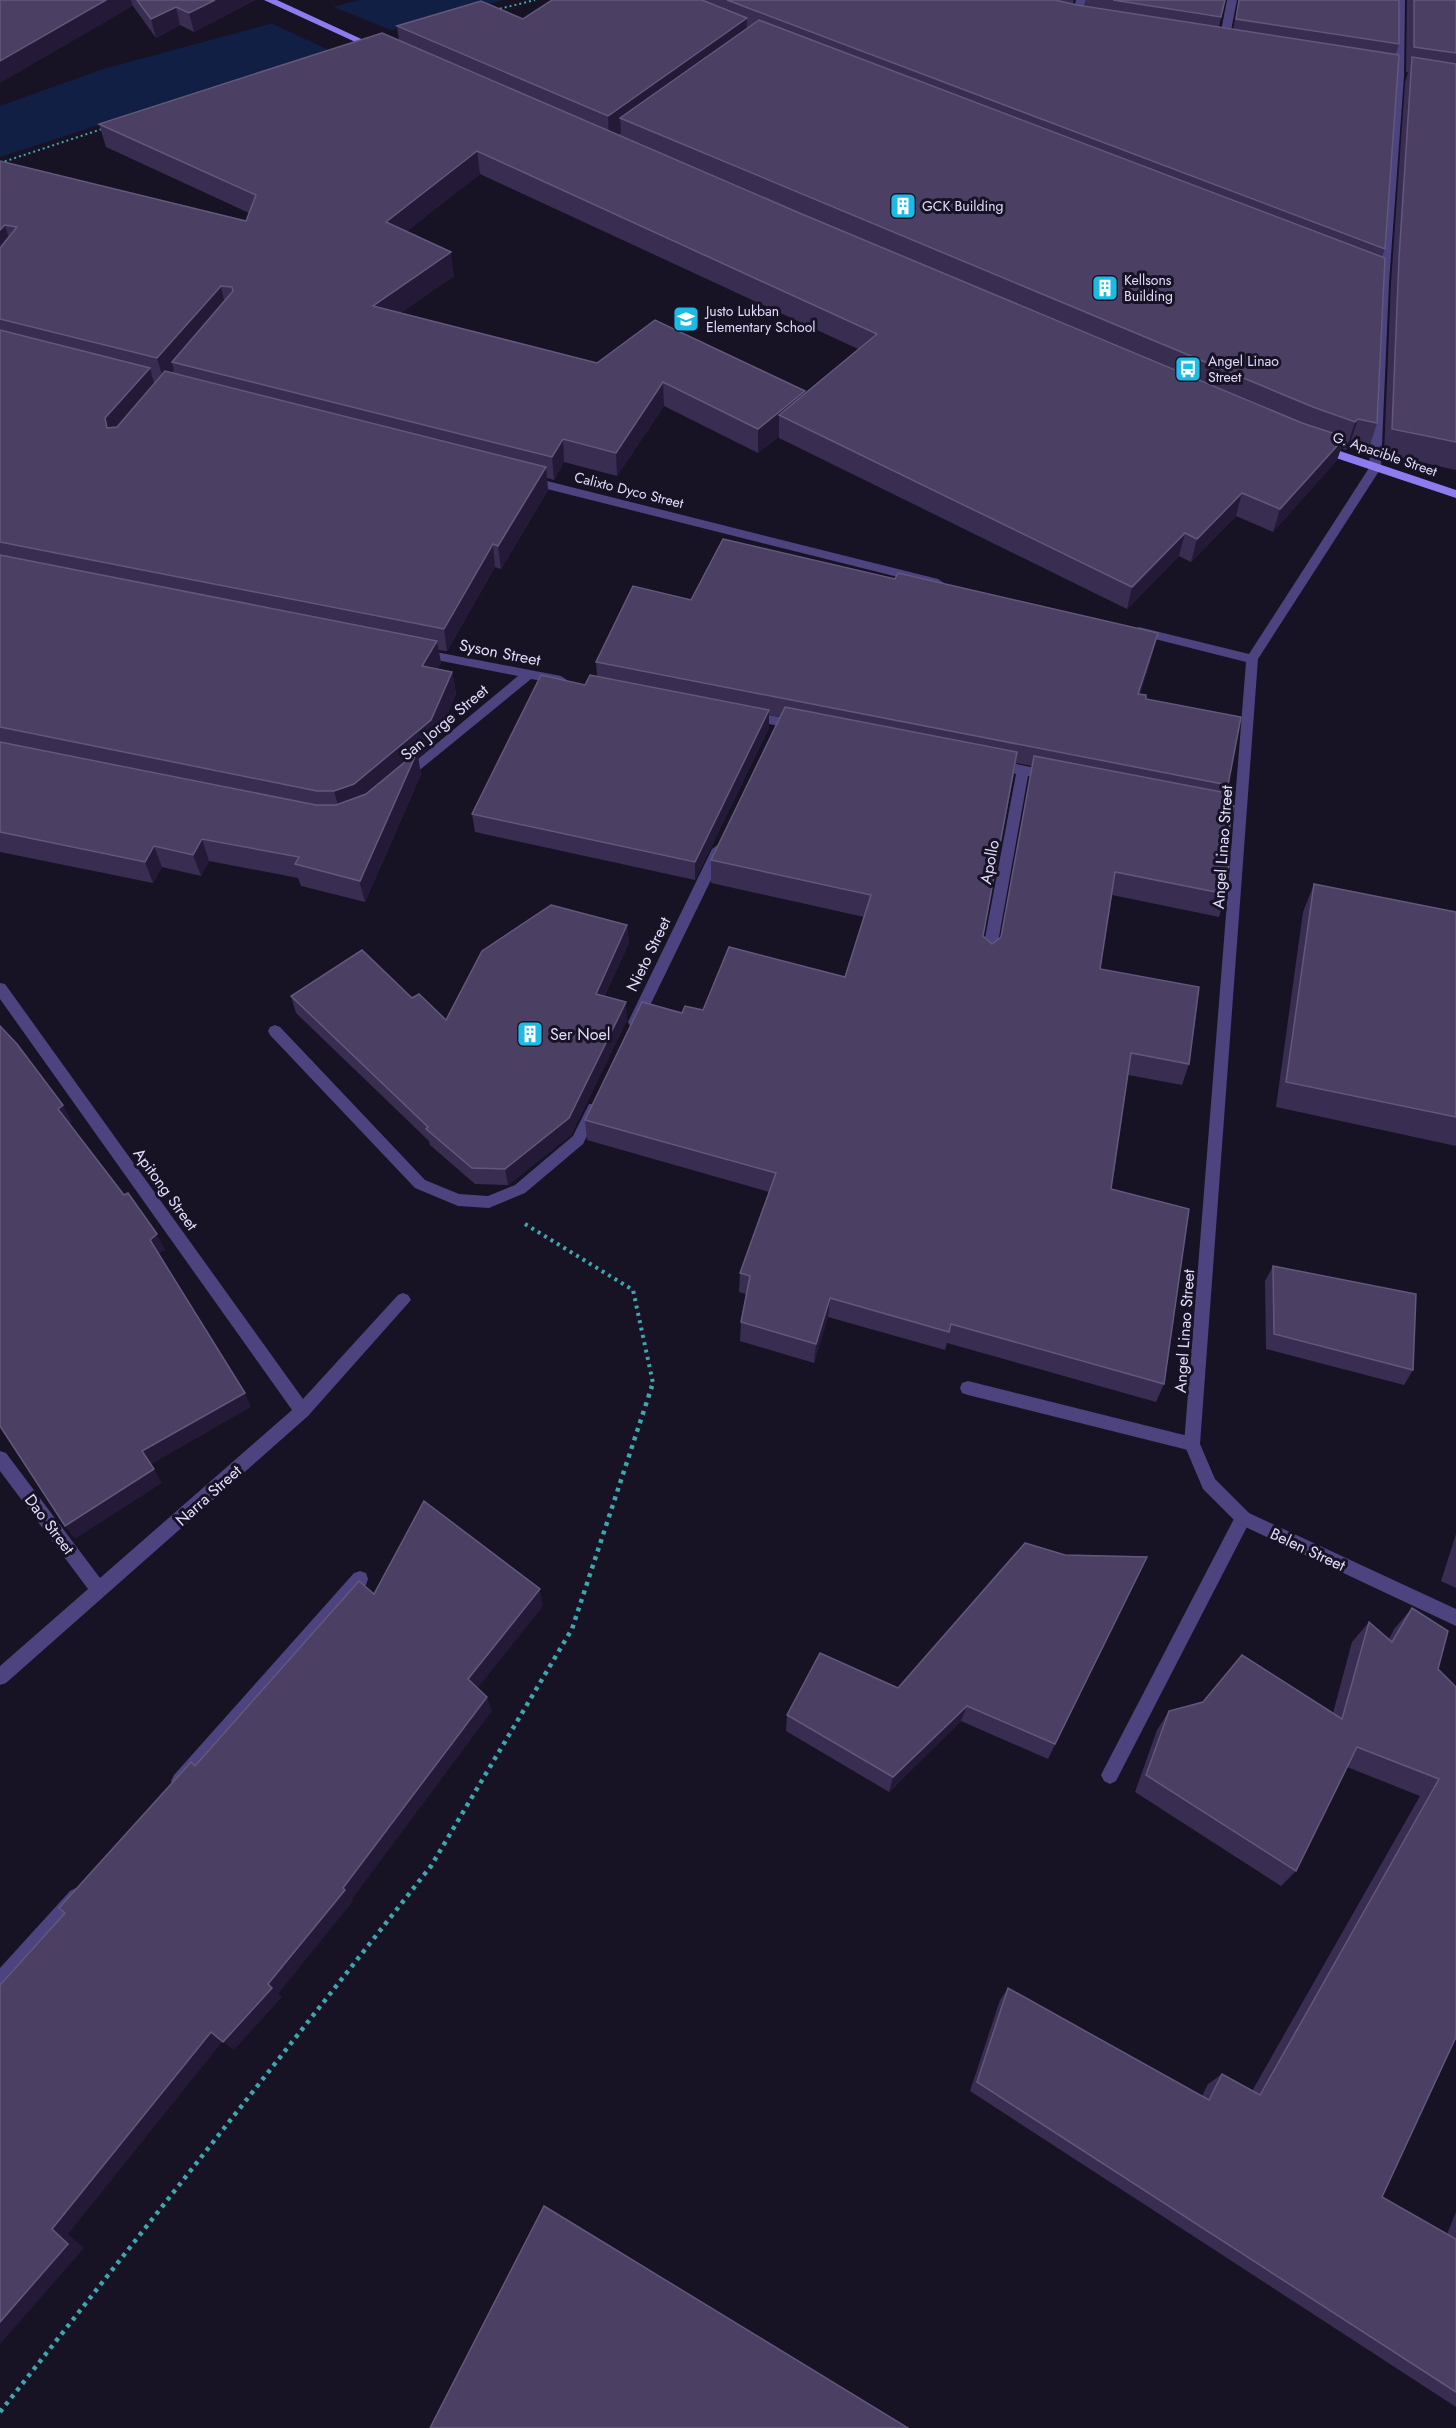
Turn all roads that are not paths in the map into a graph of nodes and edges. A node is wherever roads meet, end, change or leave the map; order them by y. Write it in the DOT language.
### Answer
graph roads {
  1 [pos="1081,0"];
  2 [pos="1232,0"];
  3 [pos="1400,0"];
  4 [pos="271,1"];
  5 [pos="1063,23"];
  6 [pos="1074,25"];
  7 [pos="1086,27"];
  8 [pos="1211,47"];
  9 [pos="1222,49"];
  10 [pos="381,50"];
  11 [pos="1234,50"];
  12 [pos="1387,74"];
  13 [pos="1399,76"];
  14 [pos="1410,78"];
  15 [pos="1373,279"];
  16 [pos="1384,283"];
  17 [pos="1310,445"];
  18 [pos="1375,468"];
  19 [pos="512,476"];
  20 [pos="1456,494"];
  21 [pos="952,586"];
  22 [pos="1125,628"];
  23 [pos="410,651"];
  24 [pos="1252,659"];
  25 [pos="528,674"];
  26 [pos="574,683"];
  27 [pos="734,713"];
  28 [pos="815,729"];
  29 [pos="988,764"];
  30 [pos="1023,771"];
  31 [pos="1068,780"];
  32 [pos="392,788"];
  33 [pos="723,840"];
  34 [pos="988,959"];
  35 [pos="0,988"];
  36 [pos="275,1031"];
  37 [pos="630,1033"];
  38 [pos="599,1097"];
  39 [pos="403,1300"];
  40 [pos="968,1388"];
  41 [pos="302,1411"];
  42 [pos="1192,1444"];
  43 [pos="0,1458"];
  44 [pos="1243,1518"];
  45 [pos="360,1579"];
  46 [pos="100,1591"];
  47 [pos="1456,1618"];
  48 [pos="0,1677"];
  49 [pos="1110,1775"];
  50 [pos="172,1790"];
  51 [pos="86,1886"];
  52 [pos="0,1982"];
  1 -- 6 [label="street"];
  2 -- 9 [label="street"];
  3 -- 13 [label="street, Angel Linao Street"];
  4 -- 10 [label="street"];
  5 -- 6 [label="street"];
  6 -- 7 [label="street"];
  8 -- 9 [label="street"];
  9 -- 11 [label="street"];
  12 -- 13 [label="street"];
  13 -- 14 [label="street"];
  13 -- 16 [label="street, Angel Linao Street"];
  15 -- 16 [label="street"];
  16 -- 18 [label="street, Angel Linao Street"];
  17 -- 18 [label="street, G. Apacible Street"];
  18 -- 20 [label="street, G. Apacible Street"];
  18 -- 24 [label="street, Angel Linao Street"];
  19 -- 21 [label="street, Calixto Dyco Street"];
  22 -- 24 [label="street"];
  23 -- 25 [label="street, Syson Street"];
  24 -- 42 [label="street, Angel Linao Street"];
  25 -- 26 [label="street, Syson Street"];
  25 -- 32 [label="street, San Jorge Street"];
  27 -- 28 [label="street"];
  29 -- 30 [label="street"];
  30 -- 31 [label="street"];
  30 -- 34 [label="street, Apollo"];
  33 -- 37 [label="street, Nieto Street"];
  35 -- 41 [label="street, Apitong Street"];
  36 -- 38 [label="street"];
  39 -- 41 [label="street, Narra Street"];
  40 -- 42 [label="street"];
  41 -- 46 [label="street, Narra Street"];
  42 -- 44 [label="street, Belen Street"];
  43 -- 46 [label="street, Dao Street"];
  44 -- 47 [label="street, Belen Street"];
  44 -- 49 [label="street"];
  45 -- 50 [label="street"];
  46 -- 48 [label="street, Narra Street"];
  51 -- 52 [label="street"];
}
